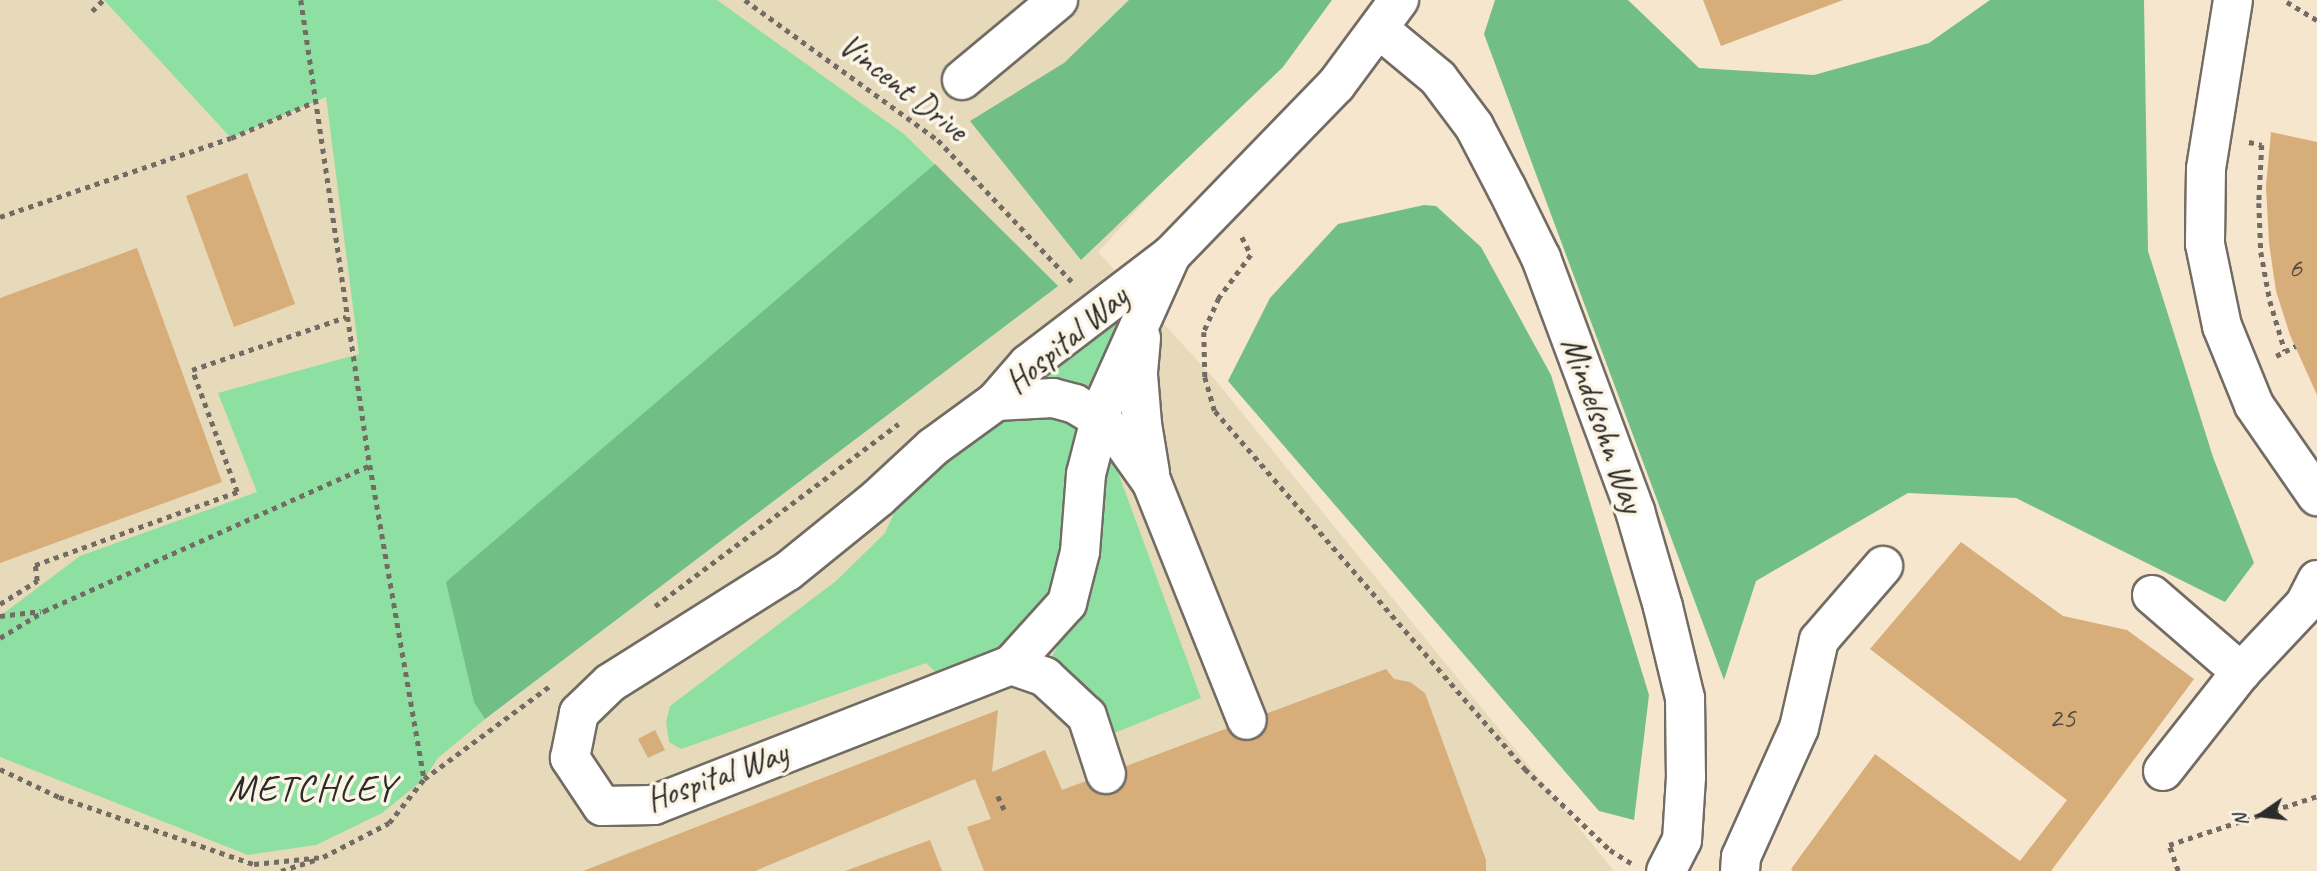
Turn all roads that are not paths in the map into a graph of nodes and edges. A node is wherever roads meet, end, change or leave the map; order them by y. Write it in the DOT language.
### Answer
graph roads {
  1 [pos="1058,0"];
  2 [pos="2233,0"];
  3 [pos="1389,15"];
  4 [pos="962,80"];
  5 [pos="1171,256"];
  6 [pos="1143,319"];
  7 [pos="996,401"];
  8 [pos="1100,419"];
  9 [pos="1152,483"];
  10 [pos="2317,496"];
  11 [pos="1883,566"];
  12 [pos="2317,580"];
  13 [pos="2152,595"];
  14 [pos="1011,665"];
  15 [pos="2241,672"];
  16 [pos="1247,720"];
  17 [pos="2163,771"];
  18 [pos="1106,774"];
  19 [pos="1653,869"];
  20 [pos="1740,871"];
  1 -- 4 [label="street"];
  2 -- 10 [label="street"];
  3 -- 5 [label="street, Hospital Way"];
  3 -- 19 [label="street, Mindelsohn Way"];
  5 -- 6 [label="street, Hospital Way"];
  5 -- 7 [label="street, Hospital Way"];
  6 -- 8 [label="street, Hospital Way"];
  6 -- 9 [label="street"];
  7 -- 8 [label="street"];
  7 -- 14 [label="street, Hospital Way"];
  8 -- 9 [label="street"];
  8 -- 14 [label="street, Hospital Way"];
  9 -- 16 [label="street"];
  11 -- 20 [label="street"];
  12 -- 15 [label="street"];
  13 -- 15 [label="street"];
  14 -- 18 [label="street"];
  15 -- 17 [label="street"];
}
